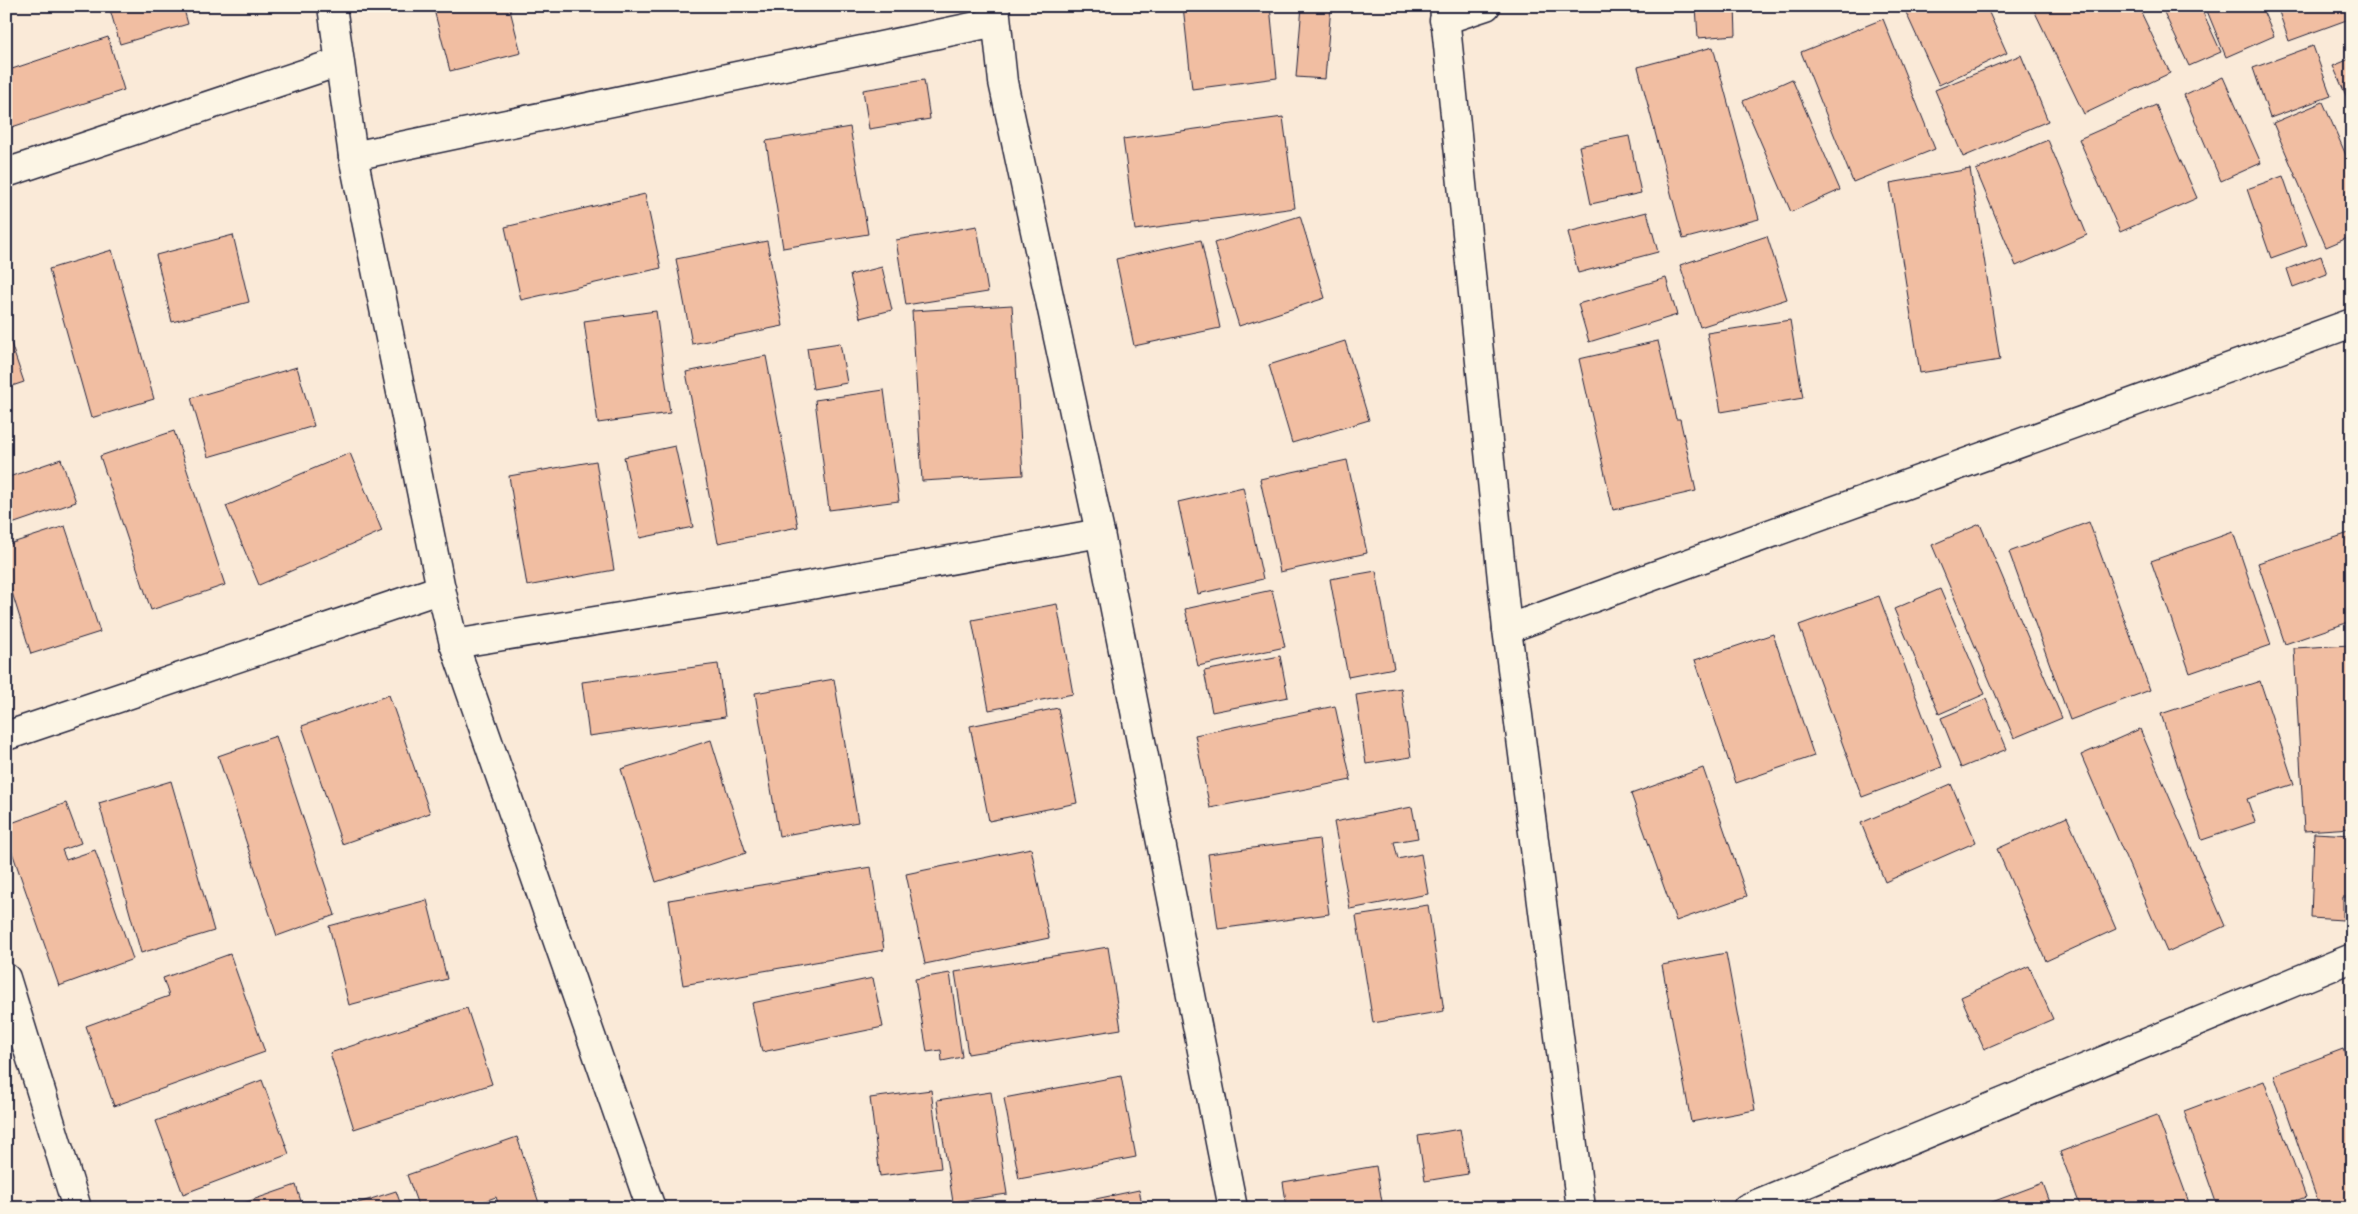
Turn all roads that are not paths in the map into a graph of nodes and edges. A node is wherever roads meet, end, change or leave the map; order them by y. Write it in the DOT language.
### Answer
graph roads {
  1 [pos="332,6"];
  2 [pos="1486,6"];
  3 [pos="1444,13"];
  4 [pos="995,14"];
  5 [pos="339,62"];
  6 [pos="353,156"];
  7 [pos="6,174"];
  8 [pos="2352,323"];
  9 [pos="1100,533"];
  10 [pos="440,588"];
  11 [pos="1508,629"];
  12 [pos="454,644"];
  13 [pos="6,736"];
  14 [pos="2352,958"];
  15 [pos="6,978"];
  16 [pos="77,1208"];
  17 [pos="651,1208"];
  18 [pos="1233,1208"];
  19 [pos="1581,1208"];
  20 [pos="1747,1208"];
  1 -- 5 [label="street"];
  2 -- 3 [label="street"];
  3 -- 11 [label="street"];
  4 -- 6 [label="street"];
  4 -- 9 [label="street"];
  5 -- 6 [label="street"];
  5 -- 7 [label="street"];
  6 -- 10 [label="street"];
  8 -- 11 [label="street"];
  9 -- 12 [label="street"];
  9 -- 18 [label="street"];
  10 -- 12 [label="street"];
  10 -- 13 [label="street"];
  11 -- 19 [label="street"];
  12 -- 17 [label="street"];
  14 -- 20 [label="street"];
  15 -- 16 [label="street"];
}
